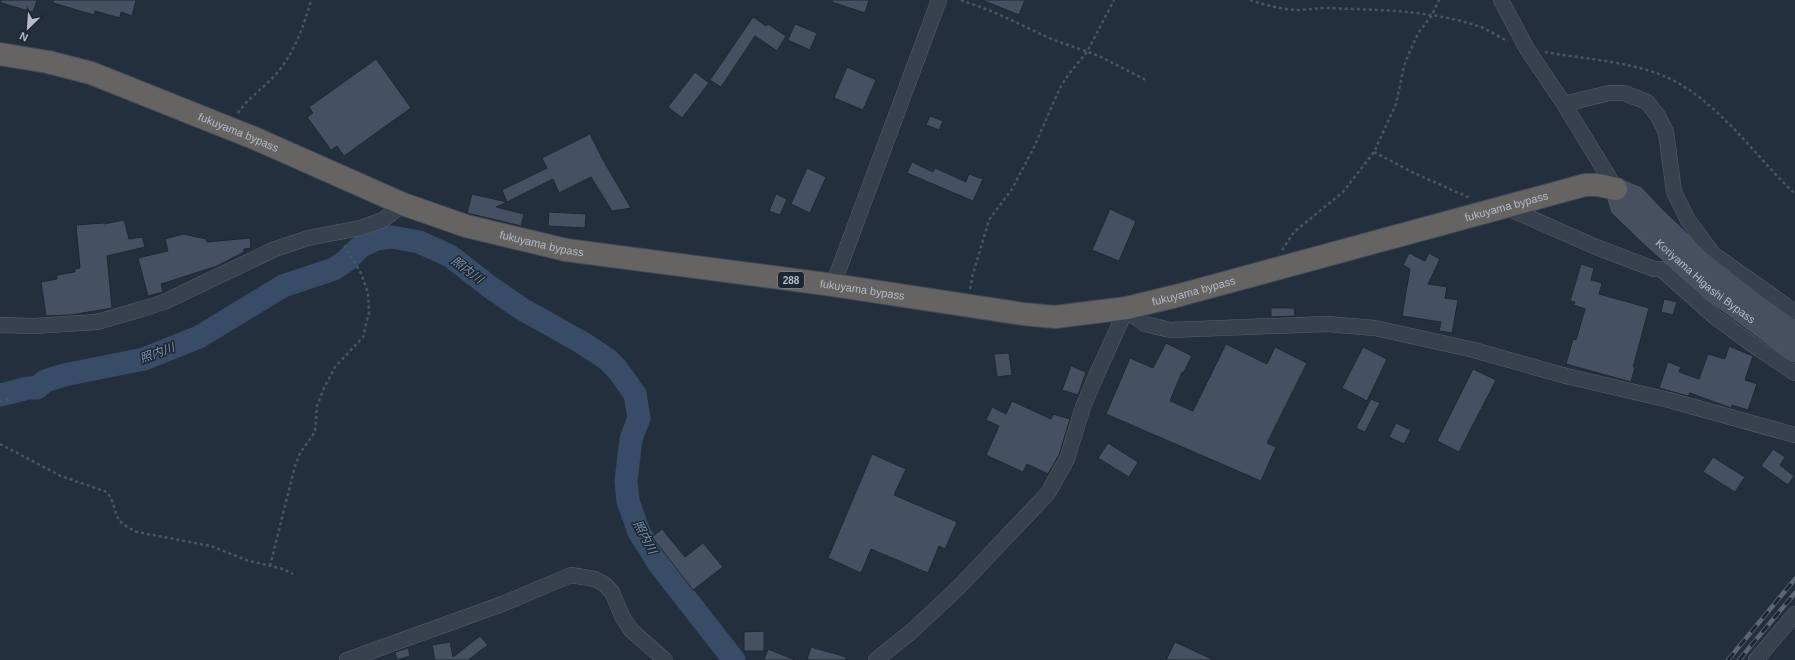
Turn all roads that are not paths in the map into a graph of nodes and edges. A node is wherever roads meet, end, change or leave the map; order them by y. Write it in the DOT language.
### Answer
graph roads {
  1 [pos="939,0"];
  2 [pos="1501,0"];
  3 [pos="0,54"];
  4 [pos="1564,104"];
  5 [pos="1624,197"];
  6 [pos="403,204"];
  7 [pos="1501,208"];
  8 [pos="833,285"];
  9 [pos="1127,308"];
  10 [pos="1795,312"];
  11 [pos="0,325"];
  12 [pos="1795,333"];
  13 [pos="1795,351"];
  14 [pos="1795,373"];
  15 [pos="1795,435"];
  16 [pos="1795,614"];
  17 [pos="347,660"];
  18 [pos="665,660"];
  19 [pos="876,660"];
  20 [pos="1756,660"];
  1 -- 8 [label="street"];
  2 -- 4 [label="street"];
  3 -- 6 [label="highway, fukuyama bypass / 288"];
  4 -- 5 [label="street"];
  4 -- 10 [label="street"];
  5 -- 7 [label="highway, fukuyama bypass / 288"];
  5 -- 12 [label="main road, Koriyama Higashi Bypass"];
  5 -- 13 [label="main road, Koriyama Higashi Bypass"];
  6 -- 8 [label="highway, fukuyama bypass / 288"];
  6 -- 11 [label="street"];
  7 -- 9 [label="highway, fukuyama bypass / 288"];
  7 -- 14 [label="street"];
  8 -- 9 [label="highway, fukuyama bypass / 288"];
  9 -- 15 [label="street"];
  9 -- 19 [label="street"];
  16 -- 20 [label="street"];
  17 -- 18 [label="street"];
}
